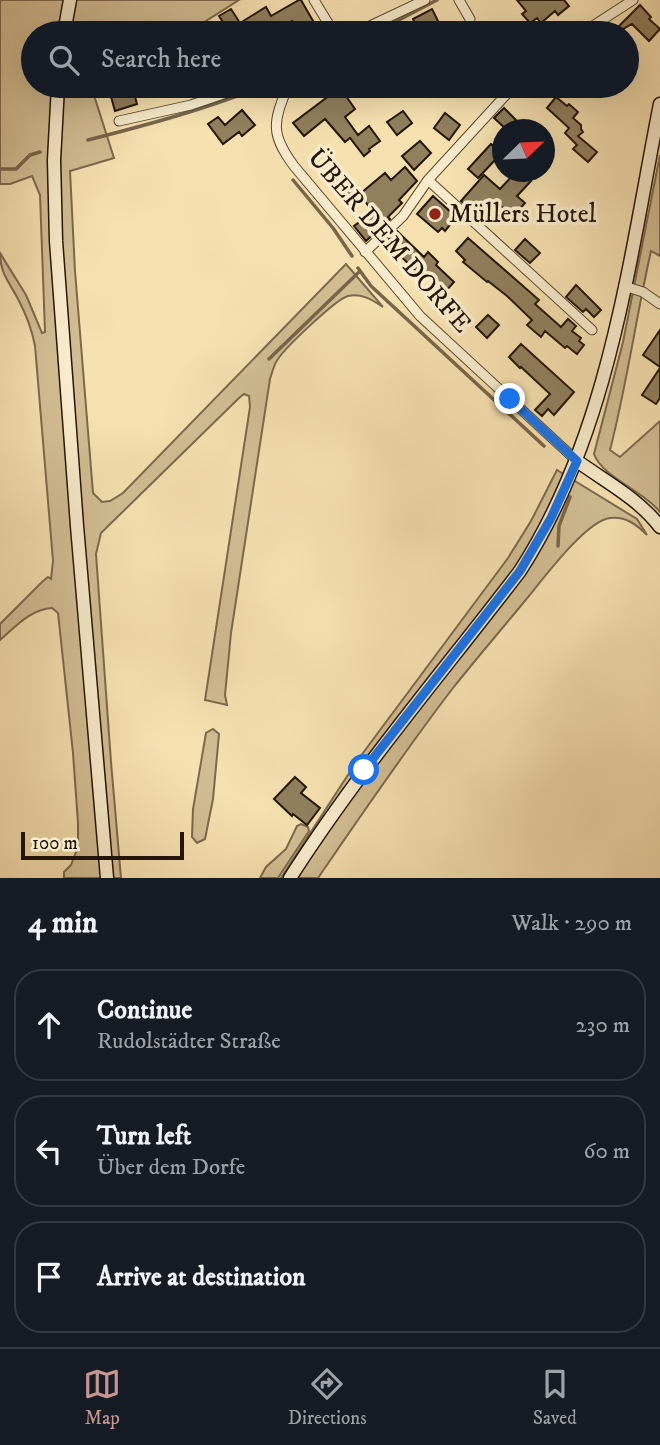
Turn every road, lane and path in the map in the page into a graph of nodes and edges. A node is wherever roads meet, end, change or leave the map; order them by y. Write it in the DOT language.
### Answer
graph roads {
  1 [pos="70,0"];
  2 [pos="314,0"];
  3 [pos="425,0"];
  4 [pos="459,0"];
  5 [pos="633,0"];
  6 [pos="470,19"];
  7 [pos="66,21"];
  8 [pos="327,21"];
  9 [pos="380,21"];
  10 [pos="601,21"];
  11 [pos="57,98"];
  12 [pos="212,98"];
  13 [pos="284,98"];
  14 [pos="503,98"];
  15 [pos="660,104"];
  16 [pos="119,121"];
  17 [pos="428,180"];
  18 [pos="365,252"];
  19 [pos="624,286"];
  20 [pos="660,304"];
  21 [pos="592,330"];
  22 [pos="577,461"];
  23 [pos="660,527"];
  24 [pos="107,878"];
  25 [pos="290,878"];
  1 -- 7 [label="street"];
  2 -- 8 [label="street"];
  3 -- 9 [label="street"];
  4 -- 6 [label="street"];
  5 -- 10 [label="street"];
  11 -- 24 [label="street"];
  12 -- 16 [label="street"];
  13 -- 18 [label="street, ÜBER DEM DORFE"];
  14 -- 17 [label="street"];
  15 -- 19 [label="street"];
  17 -- 18 [label="street"];
  17 -- 21 [label="street"];
  18 -- 22 [label="street, ÜBER DEM DORFE"];
  19 -- 20 [label="street"];
  19 -- 22 [label="street"];
  22 -- 23 [label="street"];
  22 -- 25 [label="street"];
}
